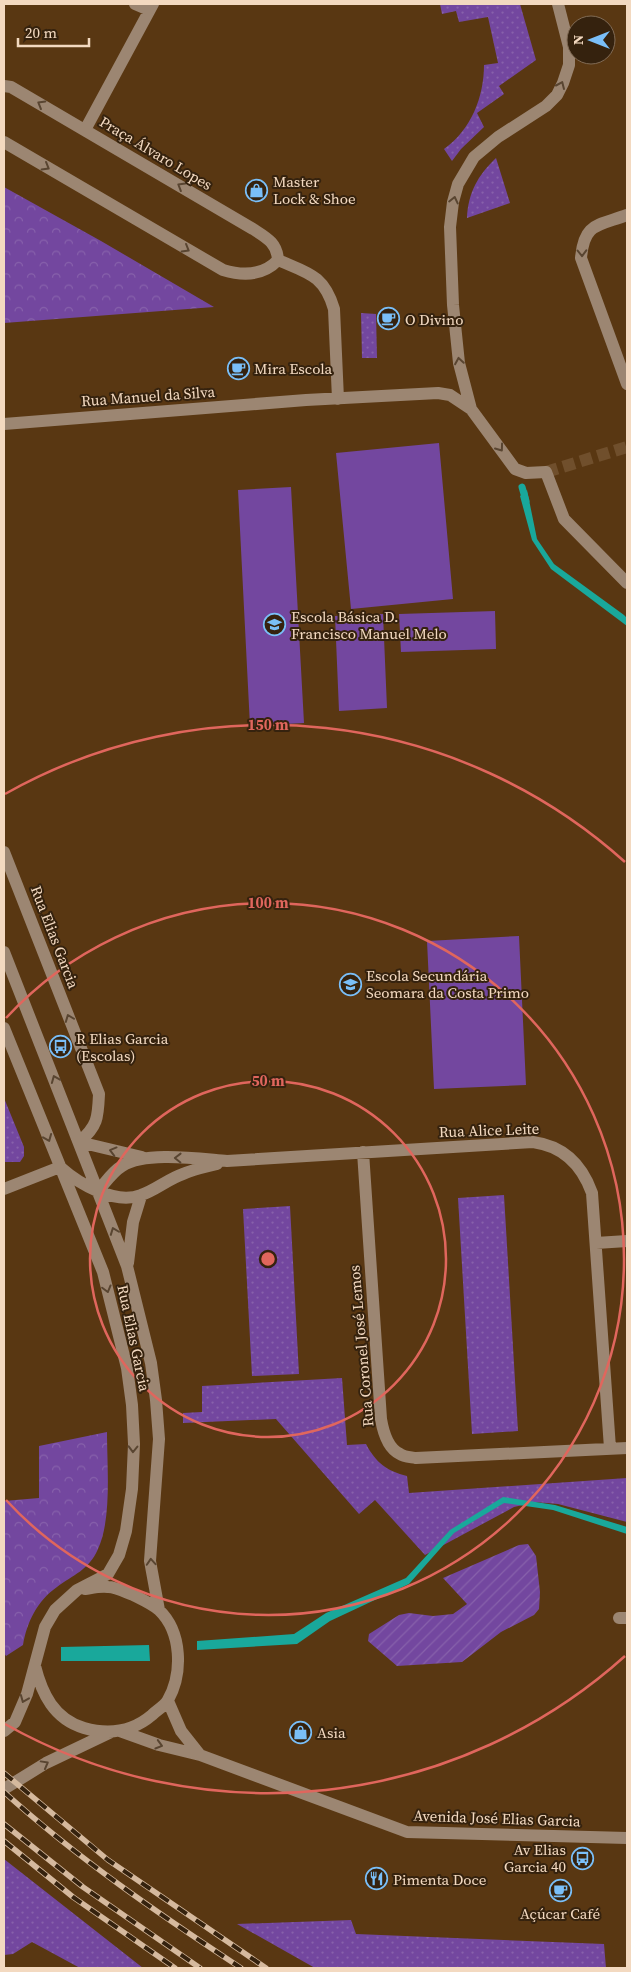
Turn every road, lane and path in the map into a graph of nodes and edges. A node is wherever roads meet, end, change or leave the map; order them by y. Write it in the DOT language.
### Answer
graph roads {
  1 [pos="135,4"];
  2 [pos="558,4"];
  3 [pos="151,7"];
  4 [pos="4,86"];
  5 [pos="85,130"];
  6 [pos="4,142"];
  7 [pos="627,215"];
  8 [pos="278,260"];
  9 [pos="627,384"];
  10 [pos="338,399"];
  11 [pos="471,409"];
  12 [pos="4,424"];
  13 [pos="627,583"];
  14 [pos="4,852"];
  15 [pos="4,952"];
  16 [pos="4,1028"];
  17 [pos="79,1142"];
  18 [pos="362,1152"];
  19 [pos="147,1158"];
  20 [pos="227,1161"];
  21 [pos="60,1167"];
  22 [pos="4,1179"];
  23 [pos="23,1182"];
  24 [pos="4,1189"];
  25 [pos="98,1191"];
  26 [pos="141,1196"];
  27 [pos="627,1241"];
  28 [pos="596,1243"];
  29 [pos="127,1266"];
  30 [pos="610,1448"];
  31 [pos="627,1448"];
  32 [pos="77,1590"];
  33 [pos="159,1610"];
  34 [pos="34,1660"];
  35 [pos="168,1702"];
  36 [pos="4,1731"];
  37 [pos="115,1732"];
  38 [pos="200,1755"];
  39 [pos="4,1789"];
  40 [pos="627,1838"];
  1 -- 3 [label="street"];
  11 -- 2 [label="street, one-way"];
  3 -- 5 [label="street"];
  5 -- 4 [label="street, Praça Álvaro Lopes, one-way"];
  8 -- 5 [label="street, Praça Álvaro Lopes, one-way"];
  6 -- 8 [label="street, one-way"];
  7 -- 9 [label="street, one-way"];
  8 -- 10 [label="street"];
  10 -- 11 [label="street, Rua Manuel da Silva"];
  10 -- 12 [label="street, Rua Manuel da Silva"];
  11 -- 13 [label="street, one-way"];
  17 -- 14 [label="street, Rua Elias Garcia, one-way"];
  17 -- 15 [label="street, Rua Elias Garcia, one-way"];
  16 -- 21 [label="street, Rua Elias Garcia, one-way"];
  19 -- 17 [label="street, Rua Alice Leite, one-way"];
  17 -- 25 [label="street, Rua Elias Garcia"];
  18 -- 20 [label="street, Rua Alice Leite"];
  18 -- 28 [label="street, Rua Alice Leite"];
  18 -- 30 [label="street, Rua Coronel José Lemos"];
  20 -- 19 [label="street, Rua Alice Leite, one-way"];
  19 -- 25 [label="street, Rua Alice Leite"];
  20 -- 26 [label="street, Rua Alice Leite"];
  21 -- 23 [label="street"];
  21 -- 25 [label="street, Rua Elias Garcia"];
  21 -- 32 [label="street, Rua Elias Garcia, one-way"];
  22 -- 23 [label="street"];
  23 -- 24 [label="street"];
  25 -- 26 [label="street, Rua Alice Leite"];
  29 -- 25 [label="street, Rua Elias Garcia, one-way"];
  26 -- 29 [label="street"];
  27 -- 28 [label="street"];
  28 -- 30 [label="street, Rua Alice Leite"];
  33 -- 29 [label="street, Rua Elias Garcia, one-way"];
  30 -- 31 [label="street, Rua Coronel José Lemos"];
  32 -- 33 [label="street"];
  32 -- 34 [label="street"];
  33 -- 35 [label="street"];
  34 -- 36 [label="street, one-way"];
  34 -- 37 [label="street"];
  35 -- 37 [label="street"];
  35 -- 38 [label="street"];
  37 -- 38 [label="street, Avenida José Elias Garcia, one-way"];
  39 -- 37 [label="street, one-way"];
  38 -- 40 [label="street, Avenida José Elias Garcia"];
}
